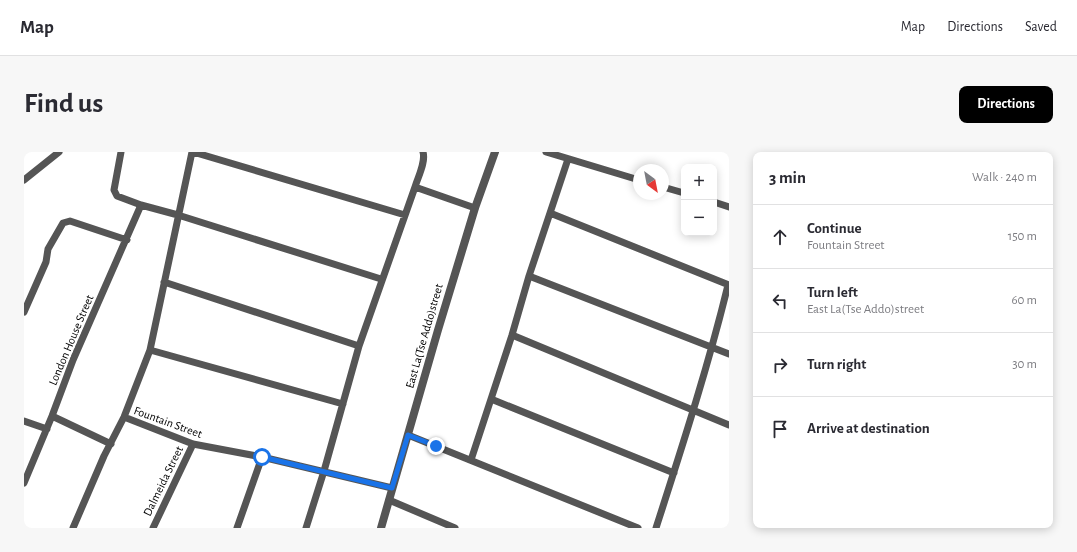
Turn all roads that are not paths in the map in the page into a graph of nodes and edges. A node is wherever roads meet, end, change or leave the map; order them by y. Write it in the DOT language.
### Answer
graph roads {
  1 [pos="59,152"];
  2 [pos="121,152"];
  3 [pos="192,152"];
  4 [pos="423,152"];
  5 [pos="495,152"];
  6 [pos="546,152"];
  7 [pos="568,158"];
  8 [pos="633,178"];
  9 [pos="24,180"];
  10 [pos="415,187"];
  11 [pos="669,189"];
  12 [pos="681,192"];
  13 [pos="717,203"];
  14 [pos="141,205"];
  15 [pos="729,207"];
  16 [pos="475,208"];
  17 [pos="550,213"];
  18 [pos="178,215"];
  19 [pos="405,216"];
  20 [pos="127,240"];
  21 [pos="529,276"];
  22 [pos="381,279"];
  23 [pos="164,282"];
  24 [pos="729,285"];
  25 [pos="24,312"];
  26 [pos="512,335"];
  27 [pos="359,346"];
  28 [pos="712,348"];
  29 [pos="150,350"];
  30 [pos="729,354"];
  31 [pos="491,400"];
  32 [pos="342,404"];
  33 [pos="694,412"];
  34 [pos="52,416"];
  35 [pos="124,417"];
  36 [pos="24,421"];
  37 [pos="729,425"];
  38 [pos="47,429"];
  39 [pos="408,435"];
  40 [pos="111,444"];
  41 [pos="193,444"];
  42 [pos="262,457"];
  43 [pos="471,460"];
  44 [pos="324,471"];
  45 [pos="674,473"];
  46 [pos="24,483"];
  47 [pos="392,488"];
  48 [pos="388,500"];
  49 [pos="73,528"];
  50 [pos="153,528"];
  51 [pos="237,528"];
  52 [pos="306,528"];
  53 [pos="381,528"];
  54 [pos="455,528"];
  55 [pos="638,528"];
  56 [pos="656,528"];
  1 -- 9 [label="street"];
  2 -- 14 [label="street"];
  3 -- 18 [label="street"];
  3 -- 19 [label="street"];
  4 -- 10 [label="street"];
  5 -- 16 [label="street, East La(Tse Addo)street"];
  6 -- 7 [label="street"];
  7 -- 8 [label="street"];
  7 -- 17 [label="street"];
  10 -- 16 [label="street"];
  10 -- 19 [label="street"];
  11 -- 12 [label="street"];
  13 -- 15 [label="street"];
  14 -- 18 [label="street"];
  14 -- 20 [label="street, London House Street"];
  16 -- 39 [label="street, East La(Tse Addo)street"];
  17 -- 21 [label="street"];
  17 -- 24 [label="street"];
  18 -- 22 [label="street"];
  18 -- 23 [label="street"];
  19 -- 22 [label="street"];
  20 -- 25 [label="street"];
  20 -- 34 [label="street, London House Street"];
  21 -- 26 [label="street"];
  21 -- 28 [label="street"];
  22 -- 27 [label="street"];
  23 -- 27 [label="street"];
  23 -- 29 [label="street"];
  24 -- 28 [label="street"];
  26 -- 31 [label="street"];
  26 -- 33 [label="street"];
  27 -- 32 [label="street"];
  28 -- 30 [label="street"];
  28 -- 33 [label="street"];
  29 -- 32 [label="street"];
  29 -- 35 [label="street"];
  31 -- 43 [label="street"];
  31 -- 45 [label="street"];
  32 -- 44 [label="street"];
  33 -- 37 [label="street"];
  33 -- 45 [label="street"];
  34 -- 38 [label="street, London House Street"];
  34 -- 40 [label="street"];
  35 -- 40 [label="street"];
  35 -- 41 [label="street, Fountain Street"];
  36 -- 38 [label="street"];
  38 -- 46 [label="street, London House Street"];
  39 -- 43 [label="street"];
  39 -- 47 [label="street, East La(Tse Addo)street"];
  40 -- 49 [label="street"];
  41 -- 42 [label="street, Fountain Street"];
  41 -- 50 [label="street, Dalmeida Street"];
  42 -- 44 [label="street, Fountain Street"];
  42 -- 51 [label="street"];
  43 -- 55 [label="street"];
  44 -- 47 [label="street, Fountain Street"];
  44 -- 52 [label="street"];
  45 -- 56 [label="street"];
  47 -- 48 [label="street, East La(Tse Addo)street"];
  48 -- 53 [label="street, East La(Tse Addo)street"];
  48 -- 54 [label="street"];
}
